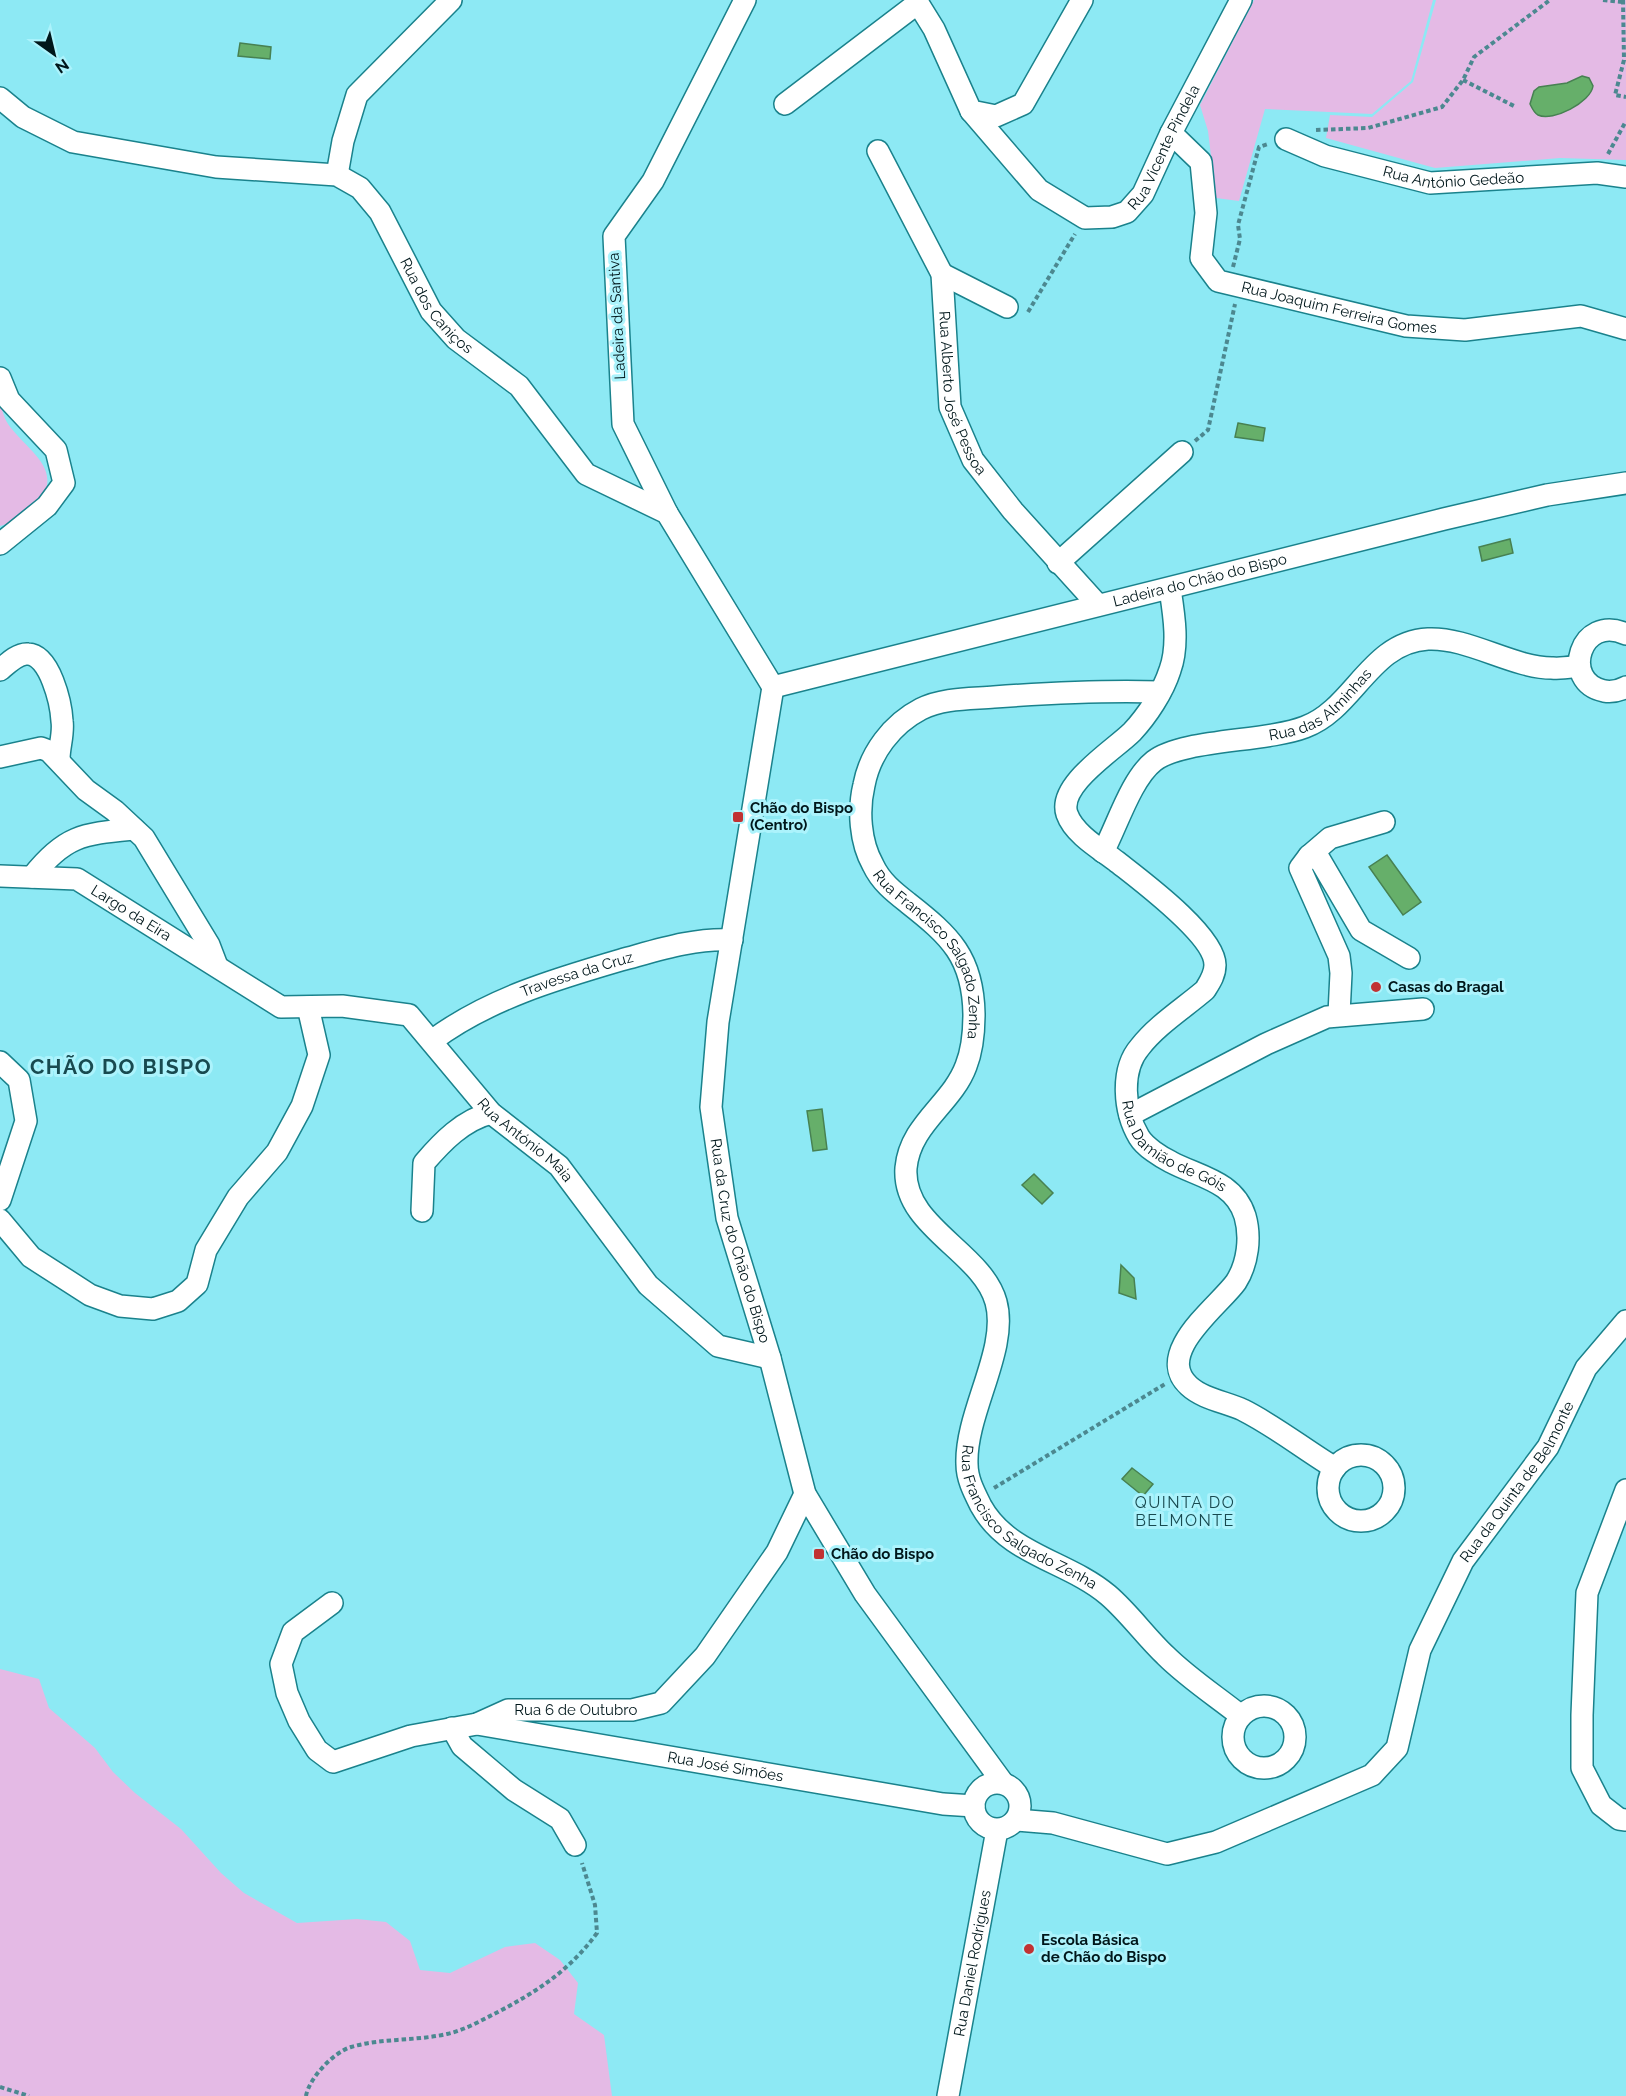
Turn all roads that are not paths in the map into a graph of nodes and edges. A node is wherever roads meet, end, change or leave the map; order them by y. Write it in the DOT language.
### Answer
graph roads {
  1 [pos="451,0"];
  2 [pos="745,0"];
  3 [pos="1082,0"];
  4 [pos="1241,0"];
  5 [pos="917,2"];
  6 [pos="0,98"];
  7 [pos="785,104"];
  8 [pos="971,111"];
  9 [pos="1171,133"];
  10 [pos="1286,139"];
  11 [pos="878,152"];
  12 [pos="337,175"];
  13 [pos="1626,177"];
  14 [pos="942,274"];
  15 [pos="1007,307"];
  16 [pos="1626,329"];
  17 [pos="0,378"];
  18 [pos="1182,452"];
  19 [pos="1626,483"];
  20 [pos="667,513"];
  21 [pos="0,544"];
  22 [pos="1058,563"];
  23 [pos="1170,589"];
  24 [pos="1098,605"];
  25 [pos="1626,634"];
  26 [pos="1580,666"];
  27 [pos="0,670"];
  28 [pos="773,687"];
  29 [pos="1626,687"];
  30 [pos="1160,692"];
  31 [pos="0,757"];
  32 [pos="59,759"];
  33 [pos="1384,822"];
  34 [pos="134,829"];
  35 [pos="1104,852"];
  36 [pos="1309,856"];
  37 [pos="0,876"];
  38 [pos="32,877"];
  39 [pos="732,940"];
  40 [pos="1409,958"];
  41 [pos="216,966"];
  42 [pos="250,988"];
  43 [pos="308,1007"];
  44 [pos="1423,1009"];
  45 [pos="1339,1014"];
  46 [pos="433,1040"];
  47 [pos="0,1062"];
  48 [pos="490,1113"];
  49 [pos="1130,1115"];
  50 [pos="0,1200"];
  51 [pos="422,1212"];
  52 [pos="0,1220"];
  53 [pos="1626,1321"];
  54 [pos="770,1358"];
  55 [pos="1335,1468"];
  56 [pos="1626,1490"];
  57 [pos="805,1494"];
  58 [pos="332,1603"];
  59 [pos="1241,1716"];
  60 [pos="477,1724"];
  61 [pos="452,1728"];
  62 [pos="973,1743"];
  63 [pos="1003,1783"];
  64 [pos="977,1798"];
  65 [pos="1020,1799"];
  66 [pos="1016,1820"];
  67 [pos="1626,1820"];
  68 [pos="1053,1823"];
  69 [pos="997,1830"];
  70 [pos="575,1845"];
  71 [pos="948,2096"];
  1 -- 12 [label="street"];
  2 -- 20 [label="street, Ladeira da Santiva"];
  3 -- 8 [label="street"];
  4 -- 9 [label="street, Rua Vicente Pindela"];
  5 -- 7 [label="street"];
  5 -- 8 [label="street, Rua Vicente Pindela"];
  6 -- 12 [label="street, Rua dos Caniços"];
  8 -- 9 [label="street, Rua Vicente Pindela"];
  9 -- 16 [label="street, Rua Joaquim Ferreira Gomes"];
  10 -- 13 [label="street, Rua António Gedeão"];
  11 -- 14 [label="street, Rua Alberto José Pessoa"];
  12 -- 20 [label="street, Rua dos Caniços"];
  14 -- 15 [label="street"];
  14 -- 22 [label="street, Rua Alberto José Pessoa"];
  17 -- 21 [label="street"];
  18 -- 22 [label="street"];
  19 -- 23 [label="street, Ladeira do Chão do Bispo"];
  20 -- 28 [label="street"];
  22 -- 24 [label="street, Rua Alberto José Pessoa"];
  23 -- 24 [label="street, Ladeira do Chão do Bispo"];
  23 -- 30 [label="street, Rua Damião de Góis"];
  24 -- 28 [label="street, Ladeira do Chão do Bispo"];
  25 -- 26 [label="street"];
  26 -- 29 [label="street"];
  26 -- 35 [label="street, Rua das Alminhas"];
  27 -- 32 [label="street"];
  28 -- 39 [label="street, Rua da Cruz do Chão do Bispo"];
  30 -- 35 [label="street, Rua Damião de Góis"];
  30 -- 59 [label="street, Rua Francisco Salgado Zenha"];
  31 -- 32 [label="street"];
  32 -- 34 [label="street"];
  33 -- 36 [label="street"];
  34 -- 38 [label="street"];
  34 -- 41 [label="street"];
  35 -- 49 [label="street, Rua Damião de Góis"];
  36 -- 40 [label="street"];
  36 -- 45 [label="street"];
  37 -- 38 [label="street, Largo da Eira"];
  38 -- 41 [label="street, Largo da Eira"];
  39 -- 46 [label="street, Travessa da Cruz"];
  39 -- 54 [label="street, Rua da Cruz do Chão do Bispo"];
  41 -- 42 [label="street, Largo da Eira"];
  42 -- 43 [label="street, Rua António Maia"];
  43 -- 46 [label="street, Rua António Maia"];
  43 -- 52 [label="street"];
  44 -- 45 [label="street"];
  45 -- 49 [label="street"];
  46 -- 48 [label="street, Rua António Maia"];
  47 -- 50 [label="street"];
  48 -- 51 [label="street"];
  48 -- 54 [label="street, Rua António Maia"];
  49 -- 55 [label="street, Rua Damião de Góis"];
  53 -- 68 [label="street, Rua da Quinta de Belmonte"];
  54 -- 57 [label="street, Rua da Cruz do Chão do Bispo"];
  56 -- 67 [label="street"];
  57 -- 60 [label="street, Rua 6 de Outubro"];
  57 -- 62 [label="street, Rua da Cruz do Chão do Bispo"];
  58 -- 61 [label="street, Rua 6 de Outubro"];
  60 -- 61 [label="street, Rua 6 de Outubro"];
  60 -- 64 [label="street, Rua José Simões"];
  61 -- 70 [label="street"];
  62 -- 63 [label="street, Rua da Cruz do Chão do Bispo"];
  62 -- 64 [label="street, Rua da Cruz do Chão do Bispo"];
  63 -- 64 [label="street"];
  63 -- 65 [label="street"];
  64 -- 69 [label="street"];
  65 -- 66 [label="street"];
  65 -- 68 [label="street"];
  66 -- 68 [label="street"];
  66 -- 69 [label="street"];
  69 -- 71 [label="street, Rua Daniel Rodrigues"];
}
